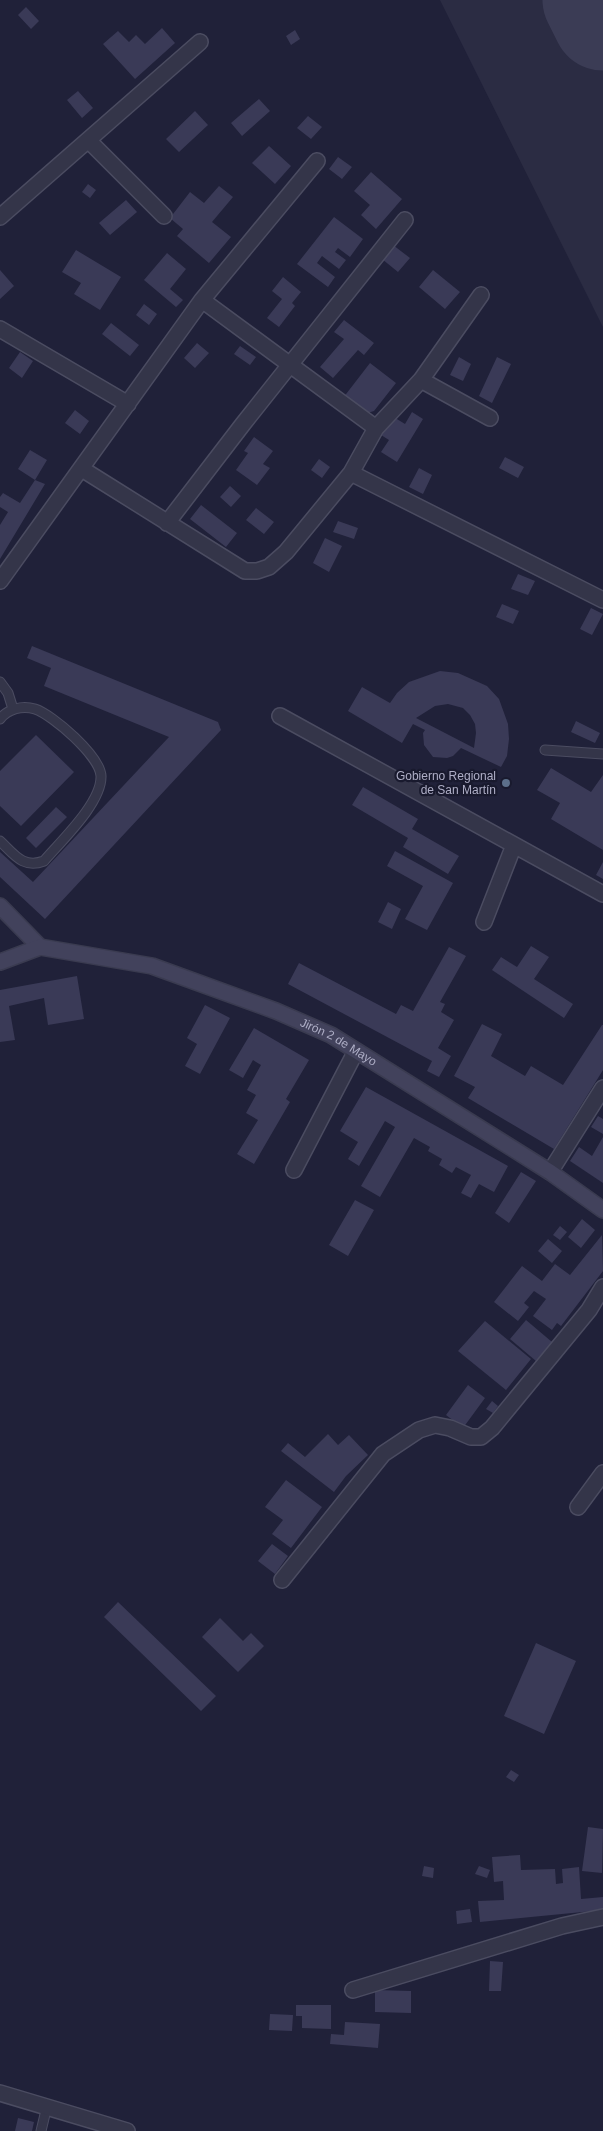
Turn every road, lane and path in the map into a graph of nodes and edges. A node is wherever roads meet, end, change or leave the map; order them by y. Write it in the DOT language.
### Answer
graph roads {
  1 [pos="200,42"];
  2 [pos="88,140"];
  3 [pos="317,161"];
  4 [pos="164,216"];
  5 [pos="0,217"];
  6 [pos="405,220"];
  7 [pos="481,295"];
  8 [pos="202,300"];
  9 [pos="0,329"];
  10 [pos="290,365"];
  11 [pos="421,380"];
  12 [pos="128,404"];
  13 [pos="490,418"];
  14 [pos="376,428"];
  15 [pos="82,469"];
  16 [pos="351,473"];
  17 [pos="167,523"];
  18 [pos="0,581"];
  19 [pos="603,600"];
  20 [pos="0,682"];
  21 [pos="12,709"];
  22 [pos="280,716"];
  23 [pos="0,719"];
  24 [pos="545,750"];
  25 [pos="603,754"];
  26 [pos="0,841"];
  27 [pos="514,845"];
  28 [pos="603,894"];
  29 [pos="0,906"];
  30 [pos="484,922"];
  31 [pos="40,947"];
  32 [pos="0,962"];
  33 [pos="356,1051"];
  34 [pos="603,1088"];
  35 [pos="294,1170"];
  36 [pos="550,1172"];
  37 [pos="603,1210"];
  38 [pos="603,1288"];
  39 [pos="603,1472"];
  40 [pos="578,1507"];
  41 [pos="282,1580"];
  42 [pos="603,1917"];
  43 [pos="353,1990"];
  44 [pos="0,2093"];
  45 [pos="47,2106"];
  46 [pos="41,2131"];
  47 [pos="127,2131"];
  1 -- 2 [label="street"];
  2 -- 4 [label="street"];
  2 -- 5 [label="street"];
  3 -- 8 [label="street"];
  6 -- 10 [label="street"];
  7 -- 11 [label="street"];
  8 -- 10 [label="street"];
  8 -- 12 [label="street"];
  9 -- 12 [label="street"];
  10 -- 14 [label="street"];
  10 -- 17 [label="street"];
  11 -- 13 [label="street"];
  11 -- 14 [label="street"];
  12 -- 15 [label="street"];
  14 -- 16 [label="street"];
  15 -- 17 [label="street"];
  15 -- 18 [label="street"];
  16 -- 17 [label="street"];
  16 -- 19 [label="street"];
  20 -- 21 [label="lane"];
  21 -- 23 [label="lane"];
  21 -- 26 [label="lane"];
  22 -- 27 [label="street"];
  24 -- 25 [label="lane"];
  27 -- 28 [label="street"];
  27 -- 30 [label="street"];
  29 -- 31 [label="main road"];
  31 -- 32 [label="main road"];
  31 -- 33 [label="main road, Jirón 2 de Mayo"];
  33 -- 35 [label="street"];
  33 -- 36 [label="main road, Jirón 2 de Mayo"];
  34 -- 36 [label="street"];
  36 -- 37 [label="main road, Jirón 2 de Mayo"];
  38 -- 41 [label="street"];
  39 -- 40 [label="street"];
  42 -- 43 [label="street"];
  44 -- 45 [label="street"];
  45 -- 46 [label="lane"];
  45 -- 47 [label="street"];
}
